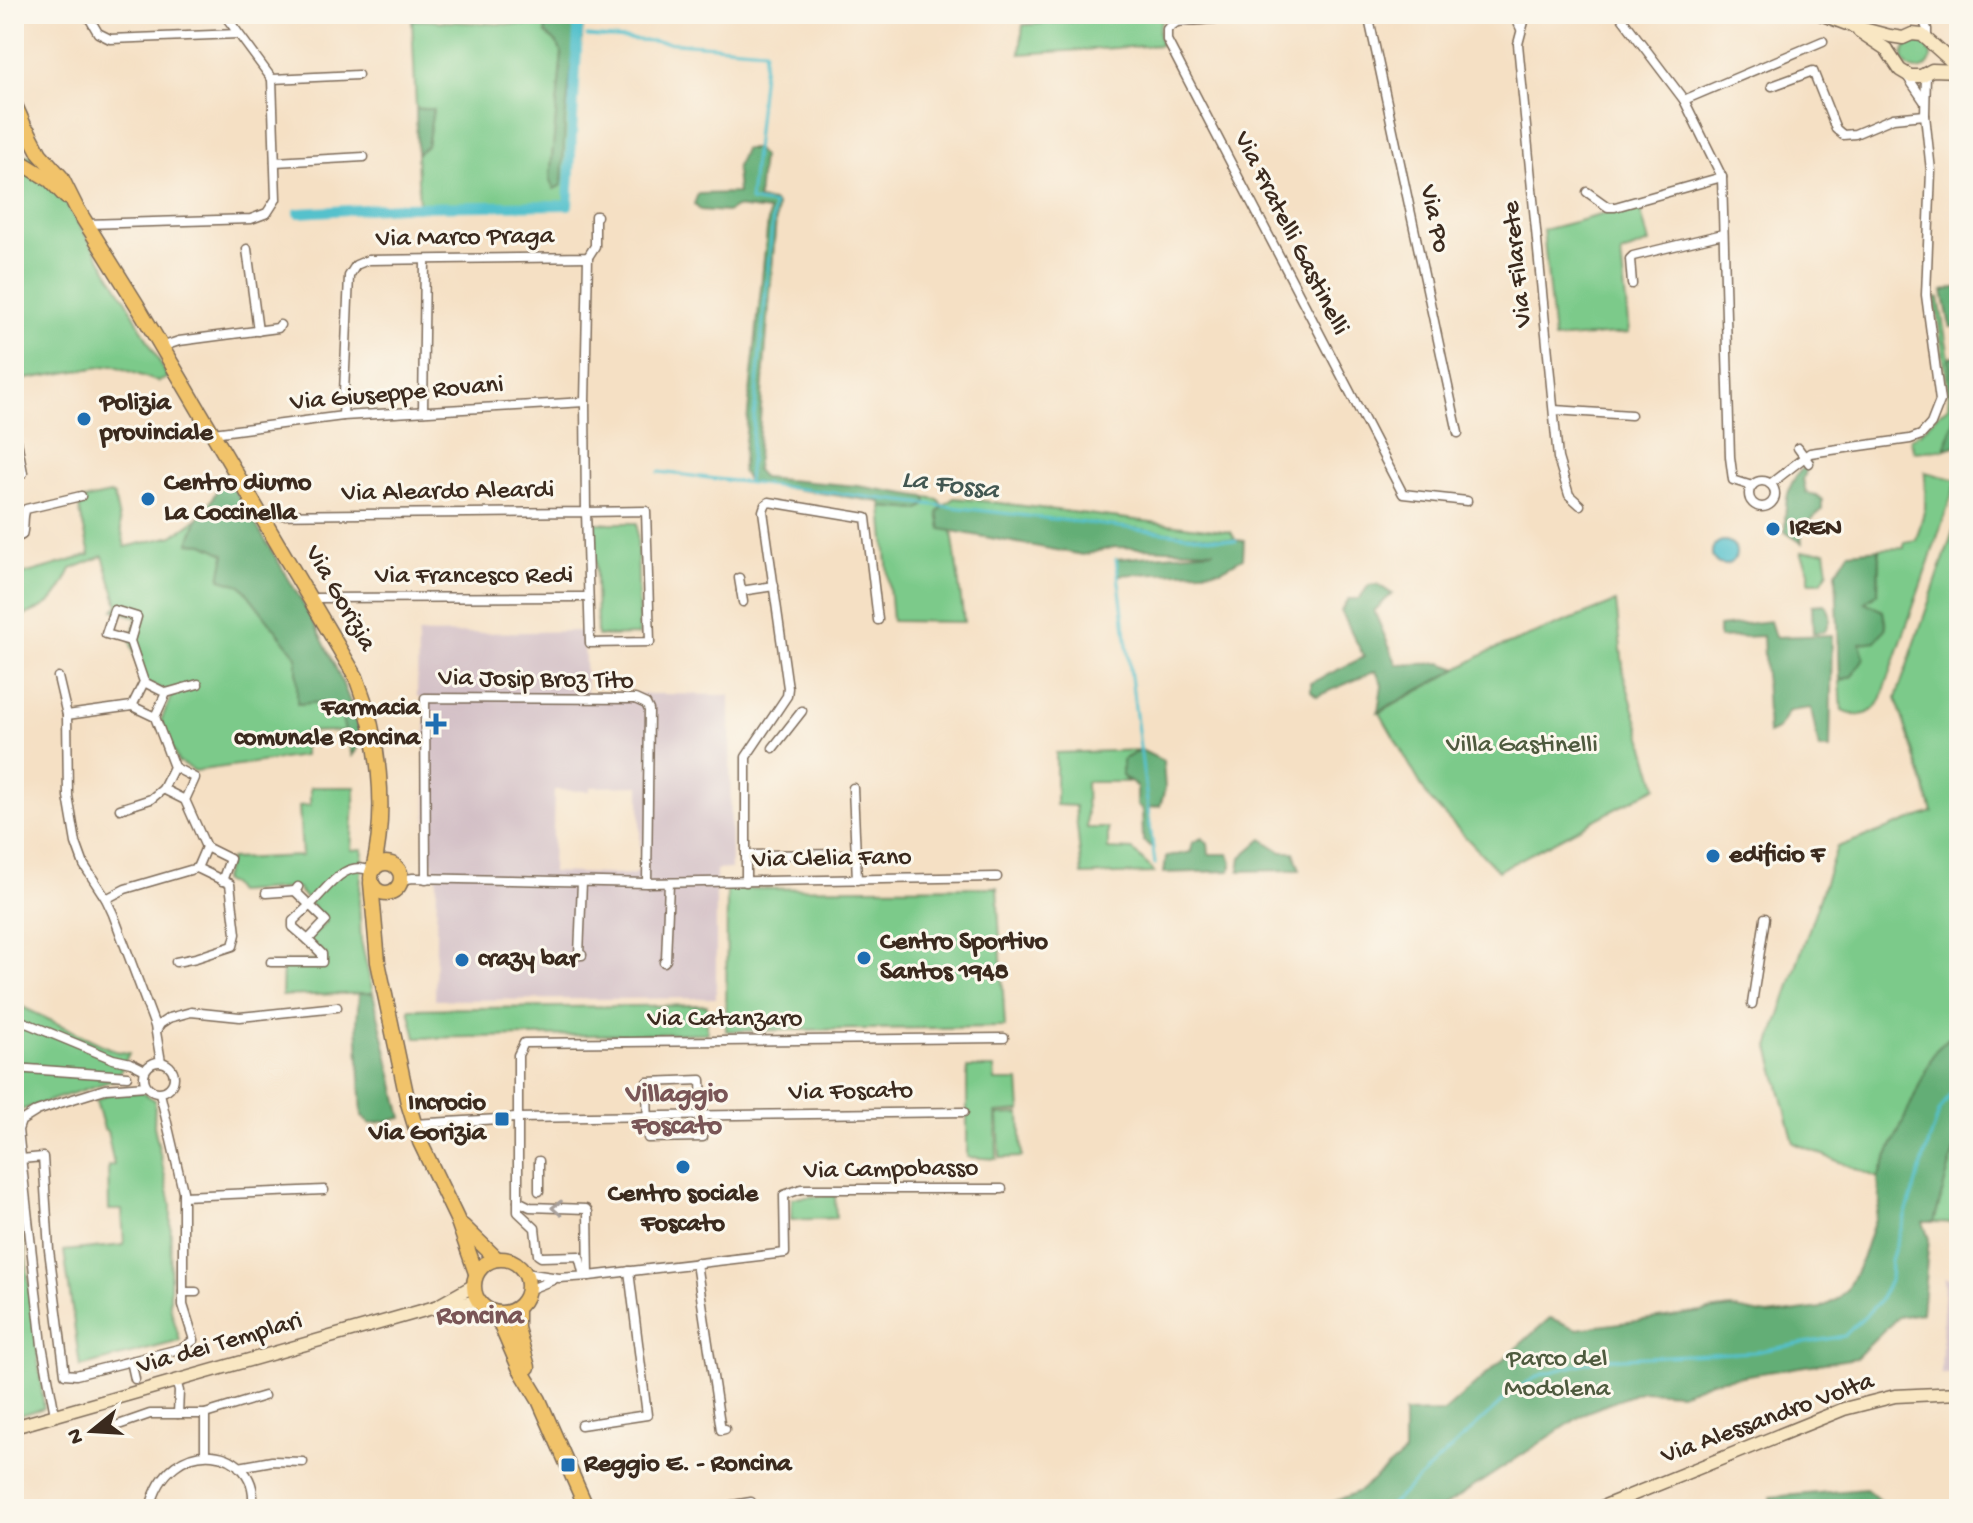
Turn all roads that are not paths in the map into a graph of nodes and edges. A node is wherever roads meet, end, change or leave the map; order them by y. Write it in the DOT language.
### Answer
graph roads {
  1 [pos="87,14"];
  2 [pos="224,14"];
  3 [pos="1272,14"];
  4 [pos="1368,14"];
  5 [pos="1514,14"];
  6 [pos="1526,14"];
  7 [pos="1619,14"];
  8 [pos="1820,14"];
  9 [pos="1920,14"];
  10 [pos="1852,26"];
  11 [pos="1521,29"];
  12 [pos="238,34"];
  13 [pos="1907,36"];
  14 [pos="1927,37"];
  15 [pos="1823,41"];
  16 [pos="1936,49"];
  17 [pos="1895,59"];
  18 [pos="1959,70"];
  19 [pos="1929,72"];
  20 [pos="1905,74"];
  21 [pos="358,75"];
  22 [pos="272,79"];
  23 [pos="1772,86"];
  24 [pos="1684,100"];
  25 [pos="14,103"];
  26 [pos="1926,105"];
  27 [pos="1925,115"];
  28 [pos="20,128"];
  29 [pos="34,144"];
  30 [pos="364,157"];
  31 [pos="16,161"];
  32 [pos="275,162"];
  33 [pos="1722,177"];
  34 [pos="1587,192"];
  35 [pos="76,207"];
  36 [pos="597,216"];
  37 [pos="87,224"];
  38 [pos="1723,234"];
  39 [pos="247,249"];
  40 [pos="588,257"];
  41 [pos="425,260"];
  42 [pos="1632,284"];
  43 [pos="280,325"];
  44 [pos="258,331"];
  45 [pos="160,347"];
  46 [pos="585,402"];
  47 [pos="1554,410"];
  48 [pos="423,411"];
  49 [pos="1631,415"];
  50 [pos="343,416"];
  51 [pos="14,429"];
  52 [pos="213,433"];
  53 [pos="1458,433"];
  54 [pos="16,441"];
  55 [pos="1798,448"];
  56 [pos="1807,460"];
  57 [pos="23,473"];
  58 [pos="1770,484"];
  59 [pos="1752,486"];
  60 [pos="81,496"];
  61 [pos="1467,501"];
  62 [pos="1580,505"];
  63 [pos="586,512"];
  64 [pos="262,515"];
  65 [pos="14,539"];
  66 [pos="739,578"];
  67 [pos="774,586"];
  68 [pos="741,591"];
  69 [pos="588,597"];
  70 [pos="311,598"];
  71 [pos="743,602"];
  72 [pos="878,620"];
  73 [pos="130,641"];
  74 [pos="58,677"];
  75 [pos="144,682"];
  76 [pos="198,684"];
  77 [pos="166,693"];
  78 [pos="132,706"];
  79 [pos="802,711"];
  80 [pos="67,715"];
  81 [pos="155,717"];
  82 [pos="769,721"];
  83 [pos="786,731"];
  84 [pos="773,748"];
  85 [pos="174,767"];
  86 [pos="853,788"];
  87 [pos="163,789"];
  88 [pos="185,800"];
  89 [pos="120,809"];
  90 [pos="379,829"];
  91 [pos="206,847"];
  92 [pos="856,854"];
  93 [pos="746,855"];
  94 [pos="197,868"];
  95 [pos="372,875"];
  96 [pos="997,877"];
  97 [pos="426,879"];
  98 [pos="396,880"];
  99 [pos="857,880"];
  100 [pos="222,881"];
  101 [pos="582,882"];
  102 [pos="746,882"];
  103 [pos="647,883"];
  104 [pos="669,883"];
  105 [pos="266,893"];
  106 [pos="106,899"];
  107 [pos="310,905"];
  108 [pos="1765,918"];
  109 [pos="375,926"];
  110 [pos="308,940"];
  111 [pos="582,955"];
  112 [pos="176,962"];
  113 [pos="271,962"];
  114 [pos="664,962"];
  115 [pos="1752,1004"];
  116 [pos="337,1007"];
  117 [pos="14,1018"];
  118 [pos="156,1031"];
  119 [pos="1004,1038"];
  120 [pos="161,1062"];
  121 [pos="14,1068"];
  122 [pos="145,1070"];
  123 [pos="127,1076"];
  124 [pos="146,1086"];
  125 [pos="160,1093"];
  126 [pos="964,1112"];
  127 [pos="702,1115"];
  128 [pos="647,1116"];
  129 [pos="516,1118"];
  130 [pos="413,1124"];
  131 [pos="181,1133"];
  132 [pos="170,1135"];
  133 [pos="40,1146"];
  134 [pos="41,1157"];
  135 [pos="21,1159"];
  136 [pos="539,1161"];
  137 [pos="518,1172"];
  138 [pos="539,1172"];
  139 [pos="1002,1189"];
  140 [pos="324,1190"];
  141 [pos="539,1191"];
  142 [pos="183,1196"];
  143 [pos="518,1201"];
  144 [pos="457,1219"];
  145 [pos="584,1256"];
  146 [pos="497,1259"];
  147 [pos="696,1263"];
  148 [pos="629,1271"];
  149 [pos="525,1273"];
  150 [pos="586,1276"];
  151 [pos="559,1278"];
  152 [pos="475,1279"];
  153 [pos="528,1290"];
  154 [pos="183,1292"];
  155 [pos="196,1292"];
  156 [pos="478,1302"];
  157 [pos="439,1306"];
  158 [pos="517,1309"];
  159 [pos="496,1314"];
  160 [pos="131,1361"];
  161 [pos="135,1379"];
  162 [pos="176,1381"];
  163 [pos="1959,1393"];
  164 [pos="264,1396"];
  165 [pos="539,1400"];
  166 [pos="178,1414"];
  167 [pos="205,1414"];
  168 [pos="55,1415"];
  169 [pos="581,1425"];
  170 [pos="14,1427"];
  171 [pos="725,1429"];
  172 [pos="104,1430"];
  173 [pos="205,1454"];
  174 [pos="303,1462"];
  175 [pos="239,1467"];
  176 [pos="751,1502"];
  177 [pos="150,1509"];
  178 [pos="252,1509"];
  179 [pos="587,1509"];
  180 [pos="709,1509"];
  181 [pos="1597,1509"];
  1 -- 12 [label="street"];
  2 -- 12 [label="street"];
  3 -- 61 [label="street, Via Fratelli Gastinelli"];
  4 -- 53 [label="street, Via Po"];
  5 -- 11 [label="street"];
  6 -- 11 [label="street, Via Filarete"];
  7 -- 24 [label="street"];
  8 -- 10 [label="street"];
  9 -- 13 [label="street"];
  9 -- 14 [label="street"];
  10 -- 13 [label="street"];
  10 -- 17 [label="street"];
  11 -- 47 [label="street, Via Filarete"];
  12 -- 22 [label="street"];
  13 -- 14 [label="street"];
  13 -- 17 [label="street"];
  14 -- 16 [label="street"];
  15 -- 24 [label="street"];
  16 -- 18 [label="street"];
  16 -- 19 [label="street"];
  17 -- 20 [label="street"];
  18 -- 19 [label="street"];
  19 -- 20 [label="street"];
  19 -- 26 [label="street"];
  20 -- 26 [label="street"];
  21 -- 22 [label="street"];
  22 -- 32 [label="street"];
  23 -- 27 [label="street"];
  24 -- 33 [label="street"];
  25 -- 28 [label="main road"];
  26 -- 27 [label="street"];
  27 -- 56 [label="street"];
  28 -- 29 [label="main road, Via Gorizia"];
  29 -- 31 [label="main road"];
  29 -- 35 [label="main road, Via Gorizia"];
  30 -- 32 [label="street"];
  31 -- 35 [label="main road, Via Gorizia"];
  32 -- 37 [label="street"];
  33 -- 34 [label="street"];
  33 -- 38 [label="street"];
  35 -- 37 [label="main road, Via Gorizia"];
  36 -- 40 [label="street, Via Marco Praga"];
  37 -- 45 [label="main road, Via Gorizia"];
  38 -- 42 [label="street"];
  38 -- 59 [label="street"];
  39 -- 44 [label="street"];
  40 -- 41 [label="street, Via Marco Praga"];
  40 -- 46 [label="street"];
  41 -- 48 [label="street"];
  41 -- 50 [label="street, Via Marco Praga"];
  43 -- 44 [label="street"];
  44 -- 45 [label="street"];
  45 -- 52 [label="main road, Via Gorizia"];
  46 -- 48 [label="street, Via Giuseppe Rovani"];
  46 -- 63 [label="street"];
  47 -- 49 [label="street"];
  47 -- 62 [label="street, Via Filarete"];
  48 -- 50 [label="street, Via Giuseppe Rovani"];
  50 -- 52 [label="street, Via Giuseppe Rovani"];
  51 -- 54 [label="street"];
  52 -- 64 [label="main road, Via Gorizia"];
  54 -- 57 [label="street"];
  55 -- 56 [label="street"];
  56 -- 58 [label="street"];
  58 -- 59 [label="street"];
  58 -- 59 [label="street"];
  60 -- 65 [label="street"];
  63 -- 64 [label="street, Via Aleardo Aleardi"];
  63 -- 69 [label="street, Via Aleardo Aleardi"];
  63 -- 69 [label="street, Via Aleardo Aleardi"];
  64 -- 70 [label="main road, Via Gorizia"];
  66 -- 68 [label="street"];
  67 -- 68 [label="street"];
  67 -- 72 [label="street"];
  67 -- 82 [label="street"];
  68 -- 71 [label="street"];
  69 -- 70 [label="street, Via Francesco Redi"];
  70 -- 90 [label="main road, Via Gorizia"];
  73 -- 75 [label="street"];
  74 -- 80 [label="street"];
  75 -- 77 [label="street"];
  75 -- 78 [label="street"];
  76 -- 77 [label="street"];
  77 -- 81 [label="street"];
  78 -- 80 [label="street"];
  78 -- 81 [label="street"];
  79 -- 83 [label="street"];
  80 -- 106 [label="street"];
  81 -- 85 [label="street"];
  82 -- 83 [label="street"];
  82 -- 93 [label="street"];
  83 -- 84 [label="street"];
  85 -- 87 [label="street"];
  85 -- 88 [label="street"];
  86 -- 92 [label="street"];
  87 -- 88 [label="street"];
  87 -- 89 [label="street"];
  88 -- 91 [label="street"];
  90 -- 95 [label="main road, Via Gorizia"];
  90 -- 98 [label="main road, Via Gorizia"];
  91 -- 94 [label="street"];
  91 -- 100 [label="street"];
  92 -- 93 [label="street"];
  92 -- 99 [label="street"];
  93 -- 102 [label="street"];
  94 -- 100 [label="street"];
  94 -- 106 [label="street"];
  95 -- 98 [label="main road"];
  95 -- 98 [label="main road"];
  95 -- 107 [label="street"];
  95 -- 109 [label="main road, Via Gorizia"];
  96 -- 99 [label="street, Via Clelia Fano"];
  97 -- 98 [label="street, Via Clelia Fano"];
  97 -- 101 [label="street, Via Clelia Fano"];
  97 -- 103 [label="street, Via Josip Broz Tito"];
  98 -- 109 [label="main road"];
  99 -- 102 [label="street, Via Clelia Fano"];
  100 -- 112 [label="street"];
  101 -- 103 [label="street, Via Clelia Fano"];
  101 -- 111 [label="street"];
  102 -- 104 [label="street, Via Clelia Fano"];
  103 -- 104 [label="street, Via Clelia Fano"];
  104 -- 114 [label="street"];
  105 -- 107 [label="street"];
  106 -- 118 [label="street"];
  107 -- 110 [label="street"];
  107 -- 110 [label="street"];
  108 -- 115 [label="street"];
  109 -- 130 [label="main road, Via Gorizia"];
  110 -- 113 [label="street"];
  116 -- 118 [label="street"];
  117 -- 122 [label="street"];
  118 -- 120 [label="street"];
  119 -- 129 [label="street, Via Catanzaro"];
  120 -- 122 [label="street"];
  120 -- 125 [label="street"];
  121 -- 123 [label="street"];
  122 -- 124 [label="street"];
  124 -- 125 [label="street"];
  124 -- 135 [label="street"];
  125 -- 132 [label="street"];
  126 -- 127 [label="street, Via Foscato"];
  127 -- 128 [label="street, Via Foscato"];
  127 -- 128 [label="street"];
  127 -- 128 [label="street"];
  128 -- 129 [label="street, Via Foscato"];
  129 -- 130 [label="street, Via Foscato"];
  129 -- 137 [label="street"];
  130 -- 144 [label="main road, Via Gorizia"];
  131 -- 132 [label="street"];
  132 -- 142 [label="street"];
  133 -- 134 [label="street"];
  134 -- 135 [label="street"];
  134 -- 160 [label="street"];
  135 -- 168 [label="street"];
  136 -- 138 [label="street"];
  137 -- 138 [label="street"];
  137 -- 143 [label="street"];
  138 -- 141 [label="street"];
  139 -- 147 [label="street, Via Campobasso"];
  140 -- 142 [label="street"];
  142 -- 154 [label="street"];
  143 -- 145 [label="street"];
  145 -- 143 [label="street, one-way"];
  144 -- 146 [label="main road"];
  144 -- 152 [label="main road"];
  145 -- 150 [label="street"];
  146 -- 149 [label="main road"];
  146 -- 152 [label="main road"];
  147 -- 148 [label="street, Via Campobasso"];
  147 -- 171 [label="street"];
  148 -- 150 [label="street, Via Campobasso"];
  148 -- 169 [label="street"];
  149 -- 151 [label="street, Via Campobasso"];
  149 -- 153 [label="main road"];
  150 -- 151 [label="street, Via Campobasso"];
  151 -- 153 [label="street, Via Campobasso"];
  152 -- 156 [label="main road"];
  152 -- 157 [label="street"];
  153 -- 158 [label="main road"];
  154 -- 155 [label="street"];
  154 -- 160 [label="street"];
  156 -- 157 [label="street"];
  156 -- 159 [label="main road"];
  157 -- 162 [label="street, Via dei Templari"];
  158 -- 159 [label="main road"];
  158 -- 165 [label="main road"];
  159 -- 165 [label="main road"];
  160 -- 161 [label="street"];
  162 -- 166 [label="street"];
  162 -- 168 [label="street, Via dei Templari"];
  163 -- 181 [label="street, Via Alessandro Volta"];
  164 -- 167 [label="street"];
  165 -- 179 [label="main road"];
  166 -- 167 [label="street"];
  166 -- 172 [label="street"];
  167 -- 173 [label="street"];
  168 -- 170 [label="street, Via dei Templari"];
  173 -- 175 [label="street"];
  173 -- 177 [label="street"];
  174 -- 175 [label="street"];
  175 -- 178 [label="street"];
  176 -- 180 [label="street"];
}
